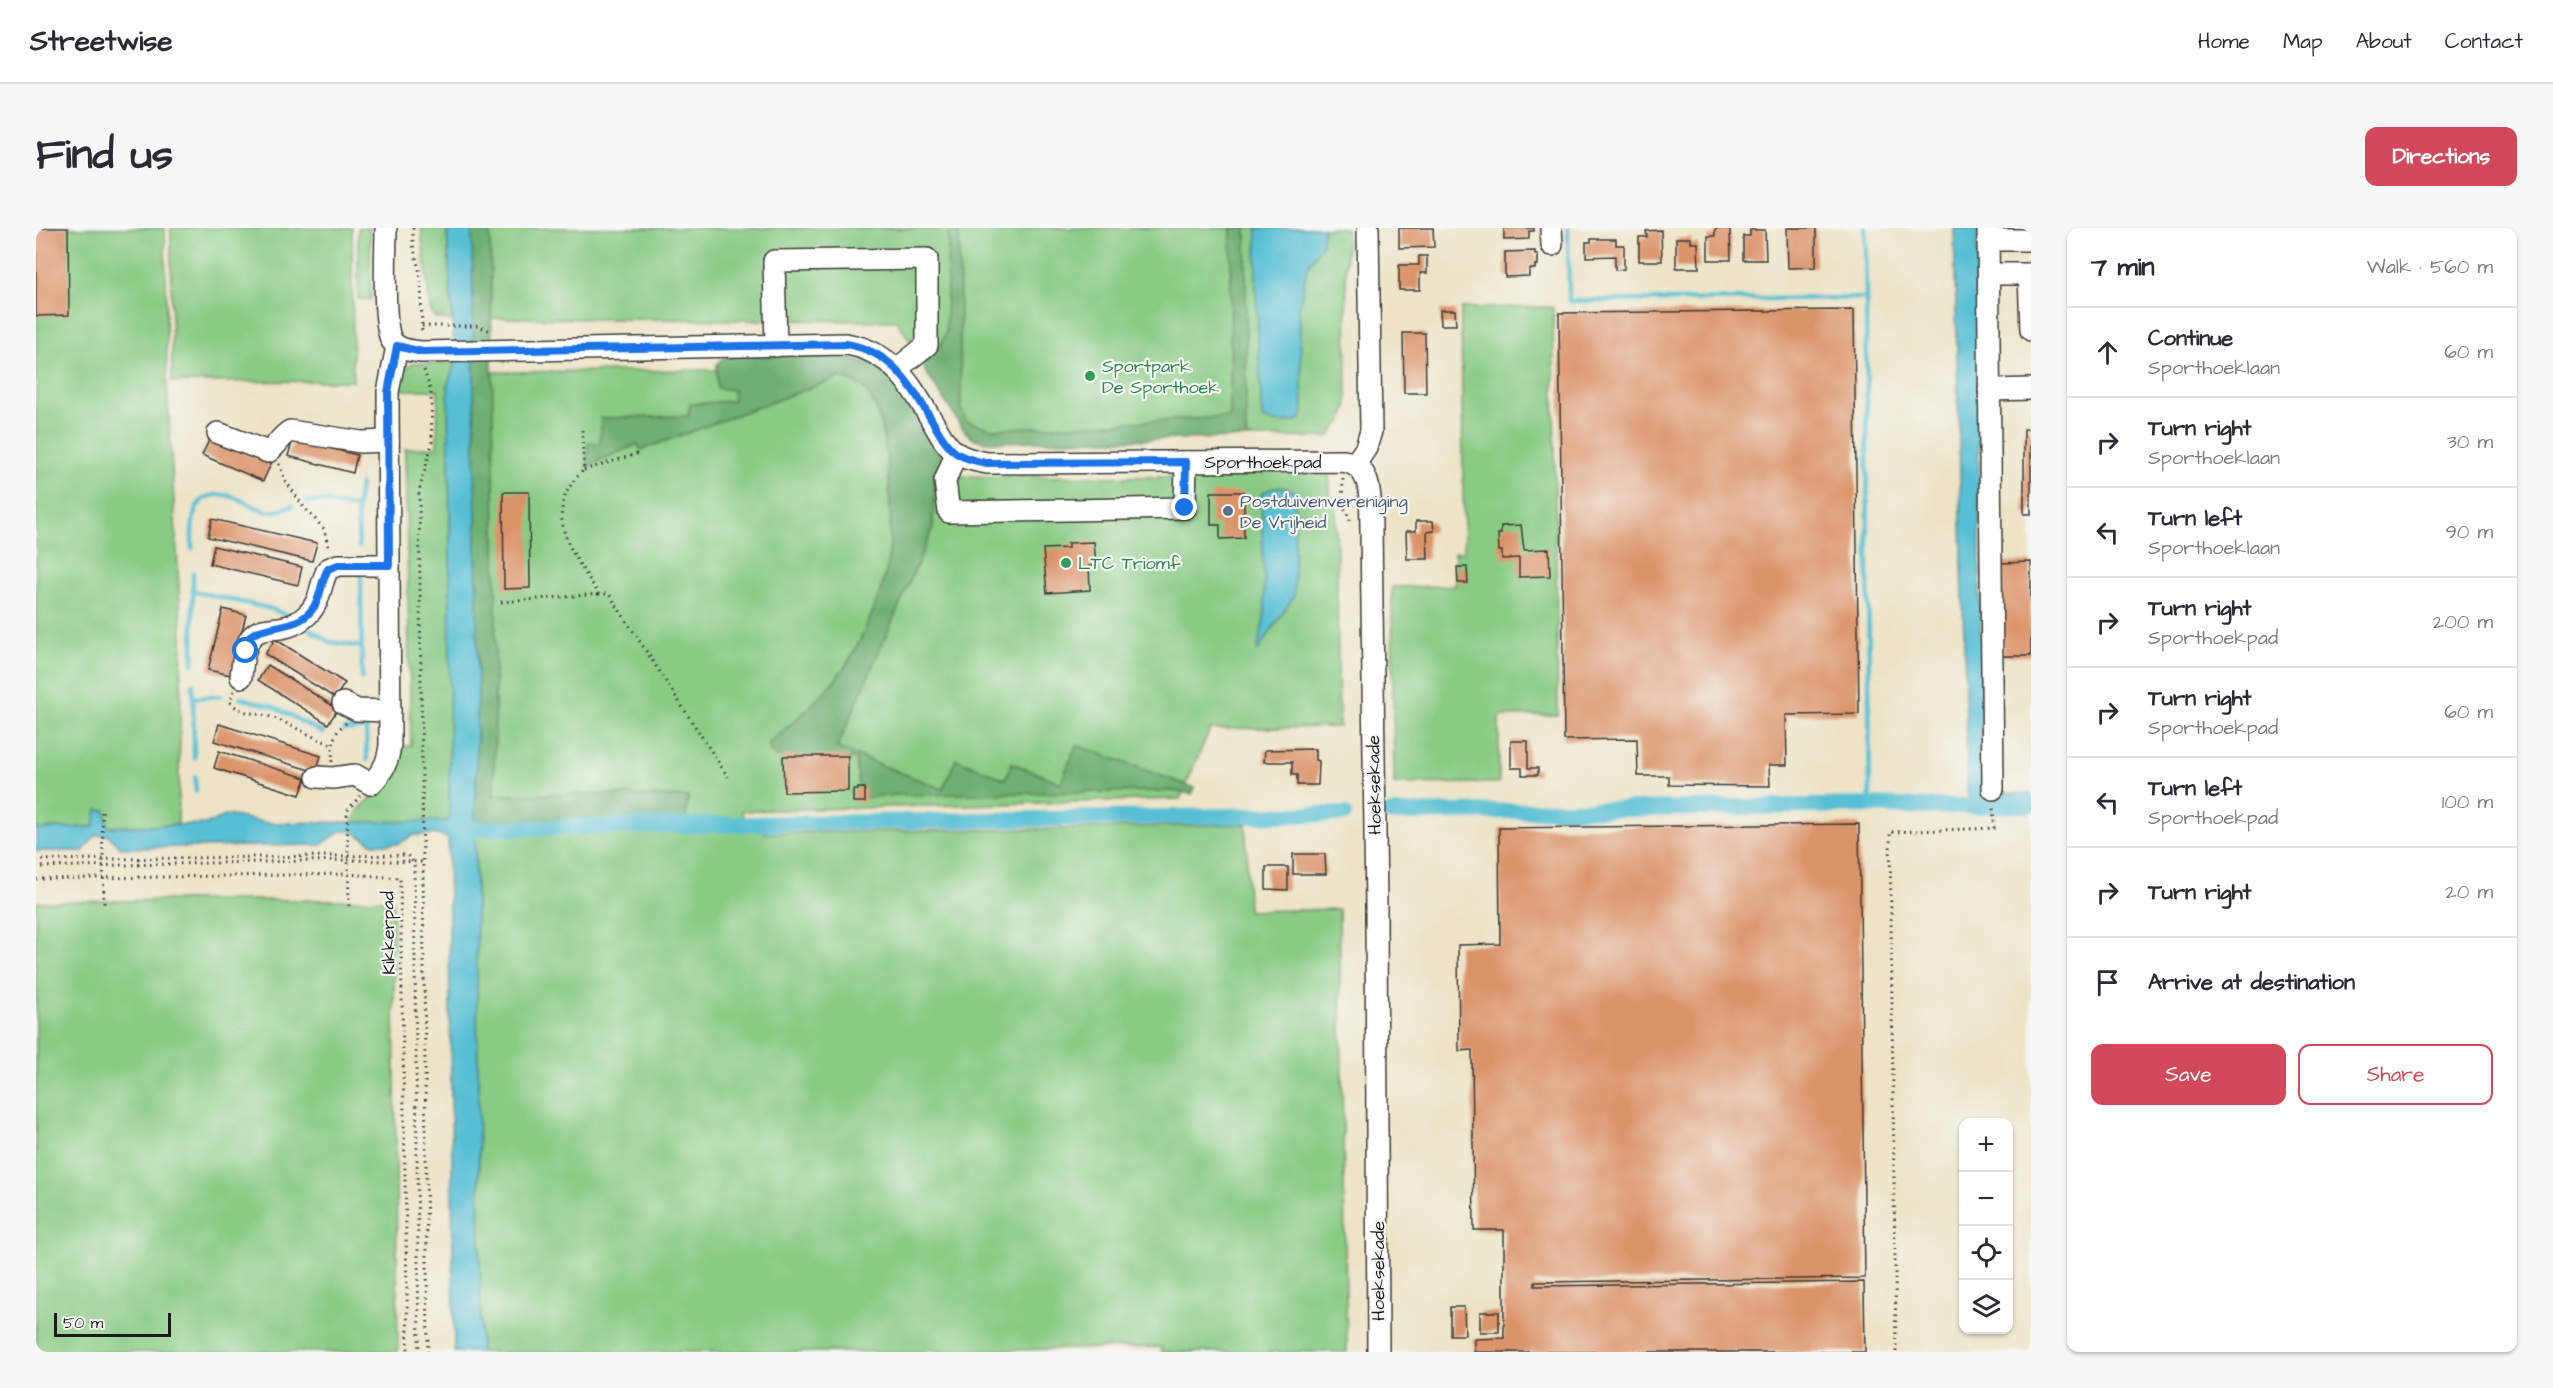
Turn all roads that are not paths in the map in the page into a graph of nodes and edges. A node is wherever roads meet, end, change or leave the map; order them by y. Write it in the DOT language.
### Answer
graph roads {
  1 [pos="386,228"];
  2 [pos="1368,228"];
  3 [pos="1988,234"];
  4 [pos="2031,240"];
  5 [pos="1989,274"];
  6 [pos="2030,274"];
  7 [pos="2031,330"];
  8 [pos="397,346"];
  9 [pos="776,346"];
  10 [pos="897,369"];
  11 [pos="2031,389"];
  12 [pos="1989,390"];
  13 [pos="218,433"];
  14 [pos="388,441"];
  15 [pos="956,453"];
  16 [pos="1186,462"];
  17 [pos="1354,464"];
  18 [pos="389,565"];
  19 [pos="241,676"];
  20 [pos="350,706"];
  21 [pos="390,711"];
  22 [pos="322,778"];
  23 [pos="1993,789"];
  24 [pos="1378,1352"];
  1 -- 8 [label="street"];
  2 -- 17 [label="street"];
  3 -- 4 [label="street"];
  3 -- 5 [label="street"];
  5 -- 6 [label="street"];
  5 -- 12 [label="street"];
  6 -- 7 [label="street"];
  8 -- 9 [label="street"];
  8 -- 14 [label="street"];
  9 -- 10 [label="street"];
  9 -- 10 [label="street"];
  10 -- 15 [label="street"];
  11 -- 12 [label="street"];
  12 -- 23 [label="street"];
  13 -- 14 [label="street"];
  14 -- 18 [label="street"];
  15 -- 16 [label="street, Sporthoekpad"];
  15 -- 16 [label="street"];
  16 -- 17 [label="street, Sporthoekpad"];
  17 -- 24 [label="street, Hoeksekade"];
  18 -- 19 [label="street"];
  18 -- 21 [label="street"];
  20 -- 21 [label="street"];
  21 -- 22 [label="street"];
}
